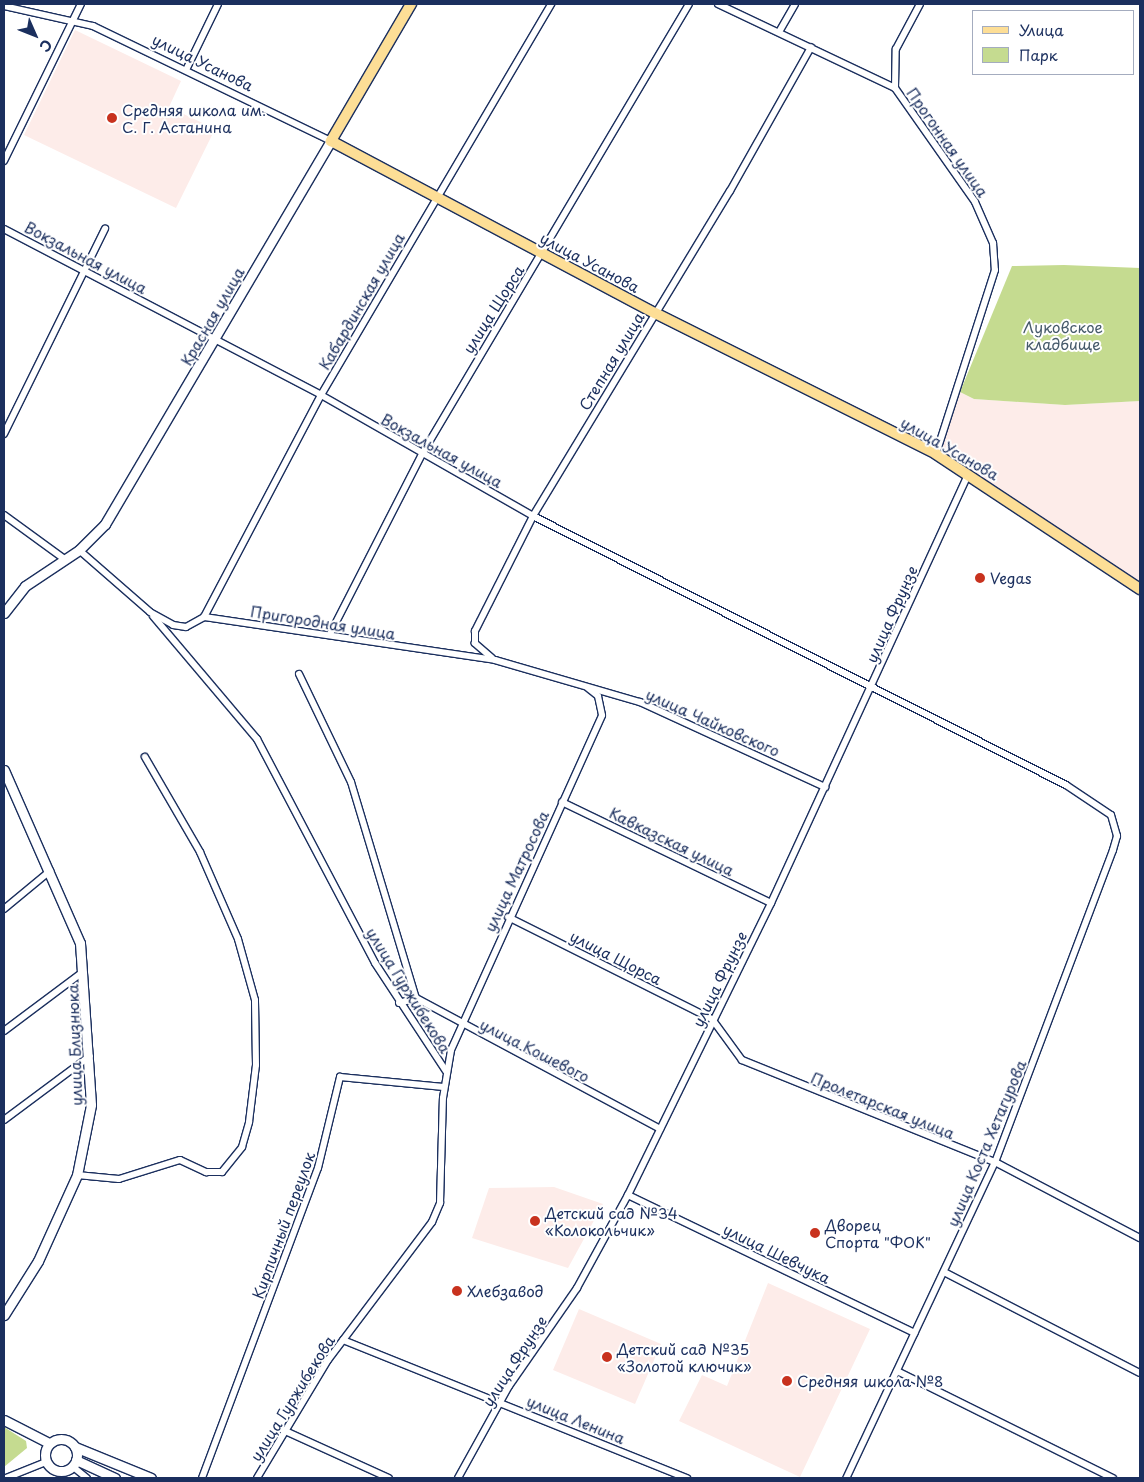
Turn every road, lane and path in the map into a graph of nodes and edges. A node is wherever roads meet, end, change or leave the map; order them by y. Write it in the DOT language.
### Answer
graph roads {
  1 [pos="81,4"];
  2 [pos="218,4"];
  3 [pos="411,4"];
  4 [pos="551,4"];
  5 [pos="689,4"];
  6 [pos="718,4"];
  7 [pos="795,4"];
  8 [pos="920,4"];
  9 [pos="4,6"];
  10 [pos="73,20"];
  11 [pos="779,32"];
  12 [pos="811,47"];
  13 [pos="186,70"];
  14 [pos="895,88"];
  15 [pos="331,141"];
  16 [pos="4,161"];
  17 [pos="436,196"];
  18 [pos="4,229"];
  19 [pos="105,229"];
  20 [pos="542,253"];
  21 [pos="85,271"];
  22 [pos="655,313"];
  23 [pos="216,340"];
  24 [pos="321,395"];
  25 [pos="4,434"];
  26 [pos="422,454"];
  27 [pos="936,454"];
  28 [pos="968,474"];
  29 [pos="4,515"];
  30 [pos="533,516"];
  31 [pos="79,550"];
  32 [pos="62,558"];
  33 [pos="1140,589"];
  34 [pos="150,612"];
  35 [pos="4,613"];
  36 [pos="204,617"];
  37 [pos="330,634"];
  38 [pos="495,660"];
  39 [pos="299,674"];
  40 [pos="588,688"];
  41 [pos="871,689"];
  42 [pos="146,757"];
  43 [pos="4,770"];
  44 [pos="825,787"];
  45 [pos="562,802"];
  46 [pos="1117,836"];
  47 [pos="50,871"];
  48 [pos="771,903"];
  49 [pos="4,910"];
  50 [pos="508,917"];
  51 [pos="84,971"];
  52 [pos="416,998"];
  53 [pos="399,1003"];
  54 [pos="712,1020"];
  55 [pos="460,1025"];
  56 [pos="4,1031"];
  57 [pos="90,1056"];
  58 [pos="446,1071"];
  59 [pos="444,1087"];
  60 [pos="4,1120"];
  61 [pos="660,1129"];
  62 [pos="994,1162"];
  63 [pos="77,1175"];
  64 [pos="628,1195"];
  65 [pos="1140,1238"];
  66 [pos="944,1272"];
  67 [pos="4,1315"];
  68 [pos="915,1333"];
  69 [pos="343,1340"];
  70 [pos="897,1371"];
  71 [pos="1140,1373"];
  72 [pos="501,1402"];
  73 [pos="4,1420"];
  74 [pos="283,1430"];
  75 [pos="49,1443"];
  76 [pos="75,1447"];
  77 [pos="46,1462"];
  78 [pos="74,1463"];
  79 [pos="6,1478"];
  80 [pos="87,1478"];
  81 [pos="115,1478"];
  82 [pos="151,1478"];
  83 [pos="202,1478"];
  84 [pos="257,1478"];
  85 [pos="389,1478"];
  86 [pos="458,1478"];
  87 [pos="687,1478"];
  88 [pos="846,1478"];
  89 [pos="1113,1478"];
  1 -- 10 [label="street"];
  2 -- 13 [label="street"];
  3 -- 15 [label="main road, Красная улица"];
  4 -- 17 [label="street, Кабардинская улица"];
  5 -- 20 [label="street, улица Щорса"];
  6 -- 11 [label="street, Прогонная улица"];
  7 -- 11 [label="street"];
  8 -- 14 [label="street"];
  9 -- 10 [label="street, улица Усанова"];
  10 -- 13 [label="street, улица Усанова"];
  10 -- 16 [label="street"];
  11 -- 12 [label="street, Прогонная улица"];
  12 -- 14 [label="street, Прогонная улица"];
  12 -- 22 [label="street, Степная улица"];
  13 -- 15 [label="street, улица Усанова"];
  14 -- 27 [label="street, Прогонная улица"];
  15 -- 17 [label="main road, улица Усанова"];
  15 -- 23 [label="street, Красная улица"];
  17 -- 20 [label="main road, улица Усанова"];
  17 -- 24 [label="street, Кабардинская улица"];
  18 -- 21 [label="street, Вокзальная улица"];
  19 -- 21 [label="street"];
  20 -- 22 [label="main road, улица Усанова"];
  20 -- 26 [label="street, улица Щорса"];
  21 -- 23 [label="street, Вокзальная улица"];
  21 -- 25 [label="street"];
  22 -- 27 [label="main road, улица Усанова"];
  22 -- 30 [label="street, Степная улица"];
  23 -- 24 [label="street, Вокзальная улица"];
  23 -- 31 [label="street, Красная улица"];
  24 -- 26 [label="street, Вокзальная улица"];
  24 -- 36 [label="street, Кабардинская улица"];
  26 -- 30 [label="street, Вокзальная улица"];
  26 -- 37 [label="street, улица Щорса"];
  27 -- 28 [label="main road, улица Усанова"];
  28 -- 33 [label="main road, улица Усанова"];
  28 -- 41 [label="street, улица Фрунзе"];
  29 -- 32 [label="street"];
  30 -- 38 [label="street, Степная улица"];
  30 -- 41 [label="street, Вокзальная улица"];
  31 -- 32 [label="street, Красная улица"];
  31 -- 34 [label="street, Пригородная улица"];
  32 -- 35 [label="street, Красная улица"];
  34 -- 36 [label="street, Пригородная улица"];
  34 -- 53 [label="street, улица Гуржибекова"];
  36 -- 37 [label="street, Пригородная улица"];
  37 -- 38 [label="street, Пригородная улица"];
  38 -- 40 [label="street, Пригородная улица"];
  39 -- 52 [label="street, улица Гуржибекова"];
  40 -- 44 [label="street, улица Чайковского"];
  40 -- 45 [label="street, улица Матросова"];
  41 -- 44 [label="street, улица Фрунзе"];
  41 -- 46 [label="street, Вокзальная улица"];
  42 -- 63 [label="street"];
  43 -- 47 [label="street, улица Близнюка"];
  44 -- 48 [label="street, улица Фрунзе"];
  45 -- 48 [label="street, Кавказская улица"];
  45 -- 50 [label="street, улица Матросова"];
  46 -- 62 [label="street, улица Коста Хетагурова"];
  47 -- 49 [label="street"];
  47 -- 51 [label="street, улица Близнюка"];
  48 -- 54 [label="street, улица Фрунзе"];
  50 -- 54 [label="street, улица Щорса"];
  50 -- 55 [label="street, улица Матросова"];
  51 -- 56 [label="street"];
  51 -- 57 [label="street, улица Близнюка"];
  52 -- 53 [label="street"];
  52 -- 55 [label="street, улица Кошевого"];
  53 -- 58 [label="street, улица Гуржибекова"];
  54 -- 61 [label="street, улица Фрунзе"];
  54 -- 62 [label="street, Пролетарская улица"];
  55 -- 58 [label="street, улица Матросова"];
  55 -- 61 [label="street, улица Кошевого"];
  57 -- 60 [label="street"];
  57 -- 63 [label="street, улица Близнюка"];
  58 -- 59 [label="street, улица Гуржибекова"];
  59 -- 69 [label="street, улица Гуржибекова"];
  59 -- 83 [label="street, Кирпичный переулок"];
  61 -- 64 [label="street, улица Фрунзе"];
  62 -- 65 [label="street, Пролетарская улица"];
  62 -- 66 [label="street, улица Коста Хетагурова"];
  63 -- 67 [label="street, улица Близнюка"];
  64 -- 68 [label="street, улица Шевчука"];
  64 -- 72 [label="street, улица Фрунзе"];
  66 -- 68 [label="street, улица Коста Хетагурова"];
  66 -- 71 [label="street"];
  68 -- 70 [label="street, улица Коста Хетагурова"];
  69 -- 72 [label="street, улица Ленина"];
  69 -- 74 [label="street, улица Гуржибекова"];
  70 -- 88 [label="street, улица Коста Хетагурова"];
  70 -- 89 [label="street"];
  72 -- 86 [label="street, улица Фрунзе"];
  72 -- 87 [label="street, улица Ленина"];
  73 -- 75 [label="street"];
  74 -- 84 [label="street, улица Гуржибекова"];
  74 -- 85 [label="street"];
  75 -- 76 [label="street"];
  75 -- 77 [label="street"];
  76 -- 78 [label="street"];
  76 -- 82 [label="street"];
  77 -- 78 [label="street"];
  77 -- 79 [label="street"];
  78 -- 80 [label="street"];
  78 -- 81 [label="street"];
}
